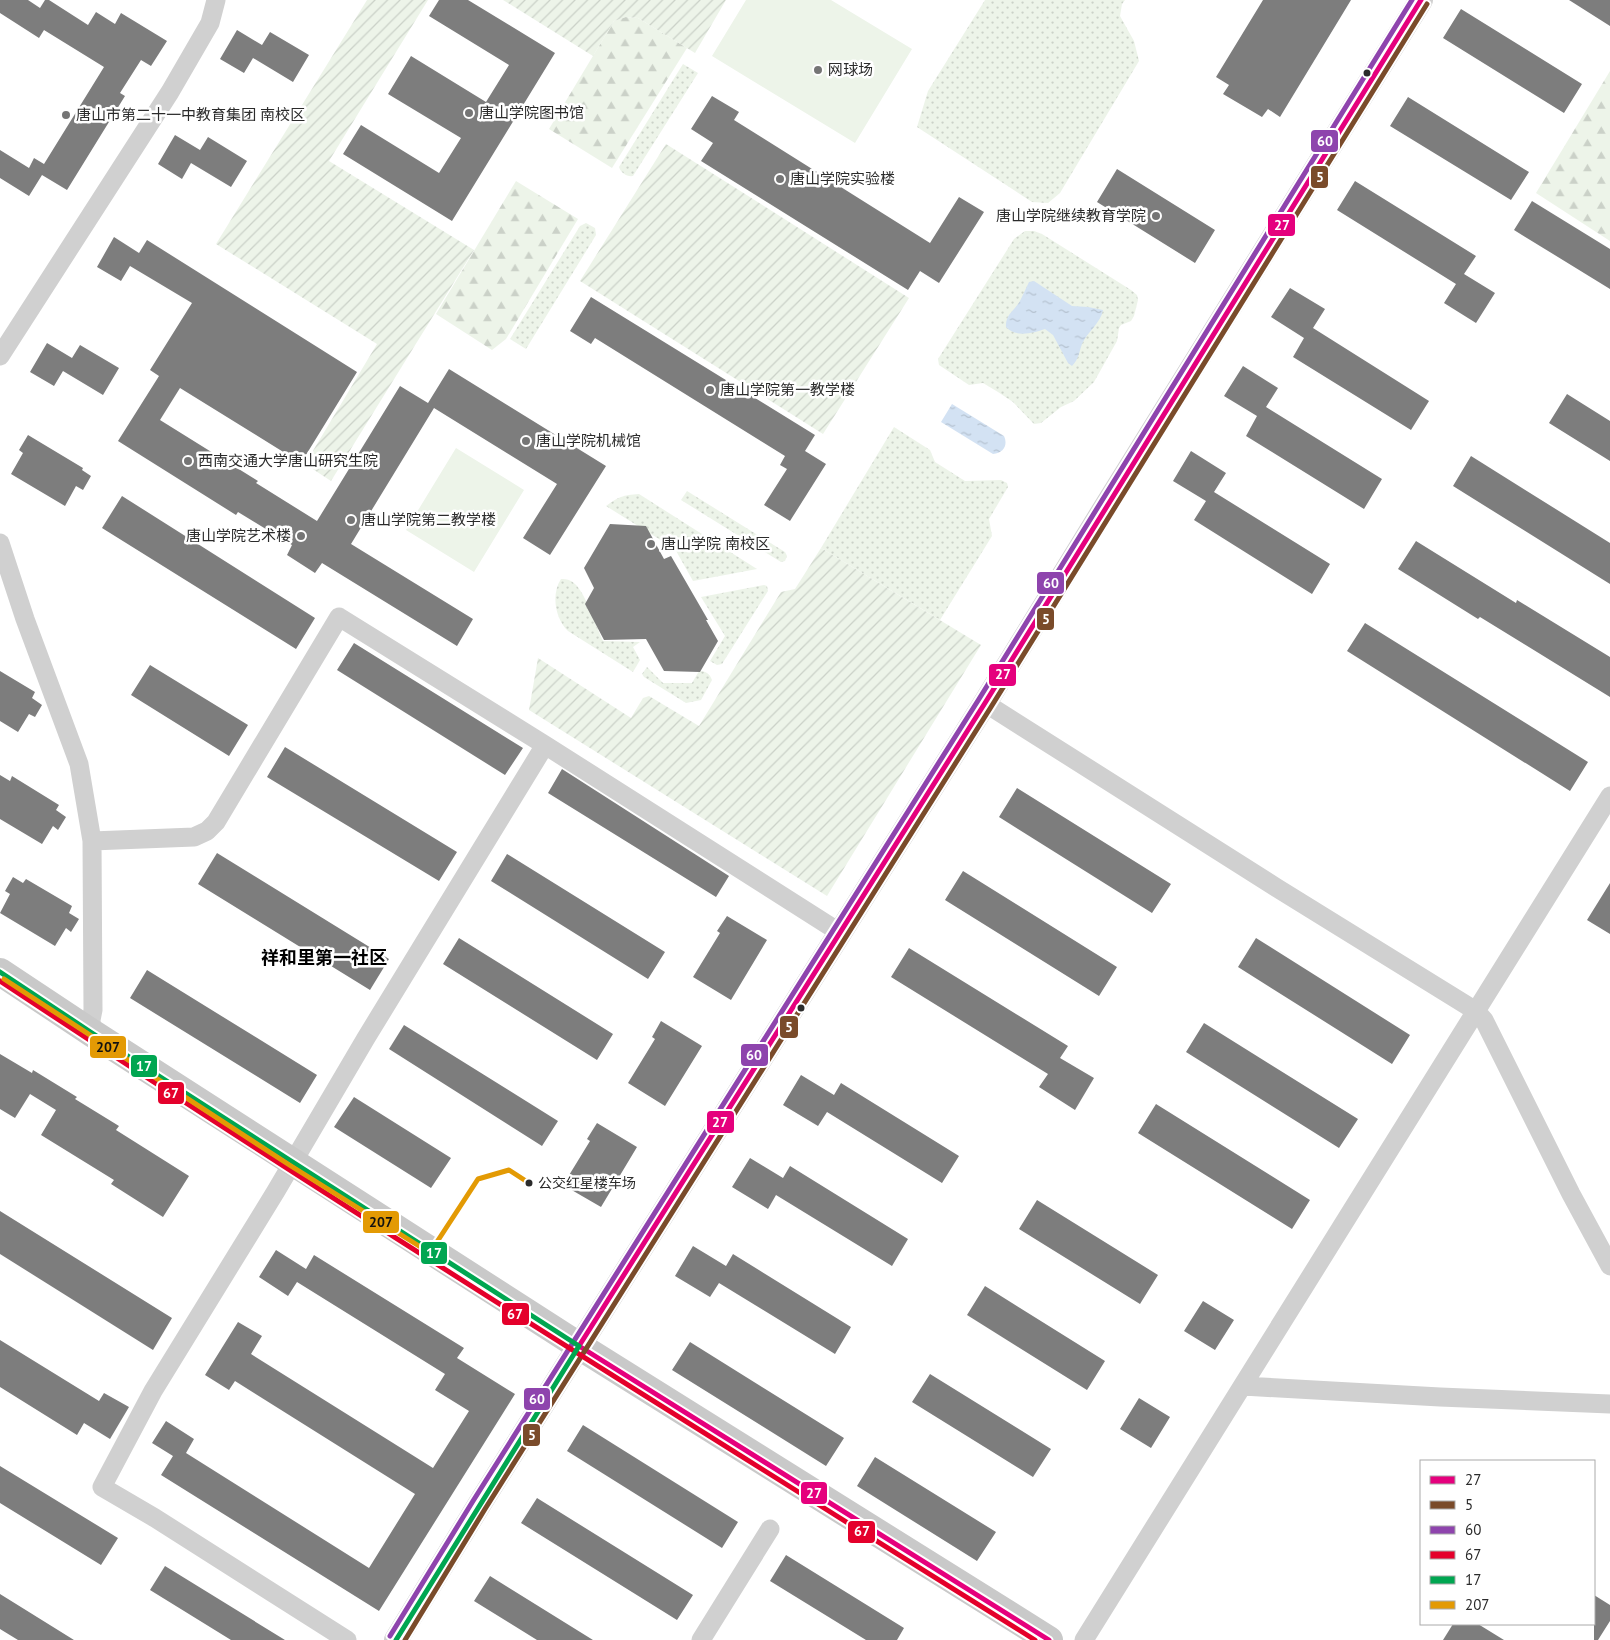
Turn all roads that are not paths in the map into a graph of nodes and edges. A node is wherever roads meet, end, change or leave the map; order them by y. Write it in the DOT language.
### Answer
graph roads {
  1 [pos="216,0"];
  2 [pos="1421,0"];
  3 [pos="0,356"];
  4 [pos="0,543"];
  5 [pos="985,703"];
  6 [pos="545,745"];
  7 [pos="1610,796"];
  8 [pos="92,841"];
  9 [pos="839,932"];
  10 [pos="0,972"];
  11 [pos="0,985"];
  12 [pos="1476,1011"];
  13 [pos="92,1033"];
  14 [pos="290,1167"];
  15 [pos="1610,1266"];
  16 [pos="579,1346"];
  17 [pos="1243,1386"];
  18 [pos="1610,1404"];
  19 [pos="770,1529"];
  20 [pos="347,1640"];
  21 [pos="396,1640"];
  22 [pos="701,1640"];
  23 [pos="1049,1640"];
  24 [pos="1084,1640"];
  1 -- 3 [label="street"];
  2 -- 5 [label="street"];
  4 -- 8 [label="street"];
  5 -- 9 [label="street"];
  5 -- 12 [label="street"];
  6 -- 8 [label="street"];
  6 -- 9 [label="street"];
  6 -- 14 [label="street"];
  7 -- 12 [label="street"];
  8 -- 13 [label="street"];
  9 -- 16 [label="street"];
  10 -- 13 [label="main road"];
  11 -- 14 [label="main road"];
  12 -- 15 [label="street"];
  12 -- 17 [label="street"];
  13 -- 14 [label="main road"];
  14 -- 16 [label="main road"];
  14 -- 20 [label="street"];
  16 -- 21 [label="street"];
  16 -- 23 [label="main road"];
  17 -- 18 [label="street"];
  17 -- 24 [label="street"];
  19 -- 22 [label="street"];
}
